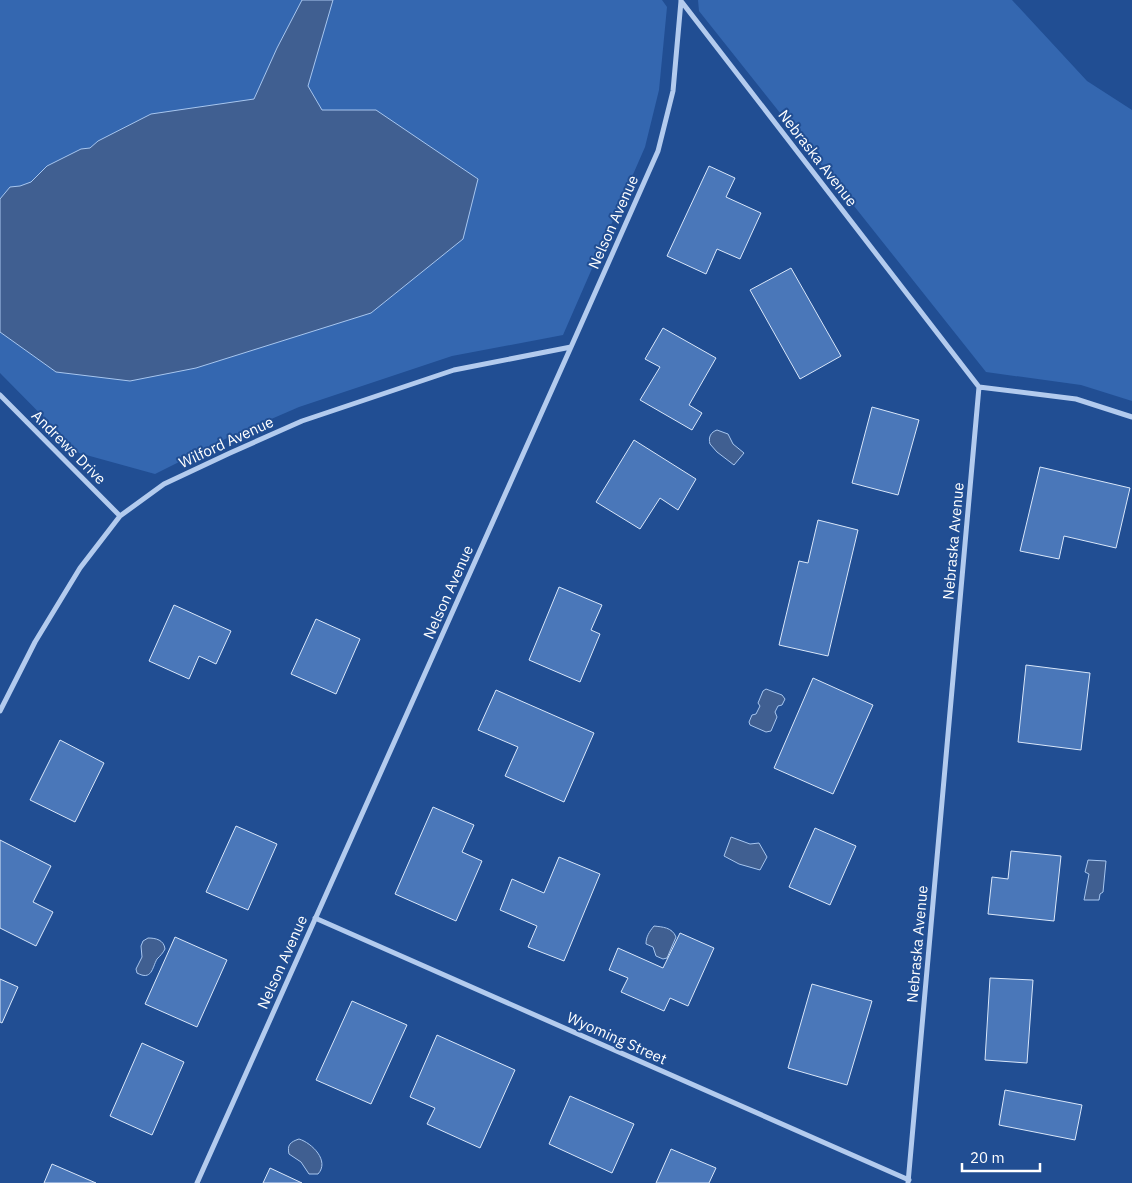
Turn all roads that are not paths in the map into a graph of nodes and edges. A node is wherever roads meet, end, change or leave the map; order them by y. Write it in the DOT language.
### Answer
graph roads {
  1 [pos="680,1"];
  2 [pos="572,348"];
  3 [pos="979,387"];
  4 [pos="0,395"];
  5 [pos="1132,417"];
  6 [pos="120,516"];
  7 [pos="0,711"];
  8 [pos="315,918"];
  9 [pos="908,1182"];
  10 [pos="197,1183"];
  1 -- 2 [label="street, Nelson Avenue"];
  1 -- 3 [label="street, Nebraska Avenue"];
  2 -- 6 [label="street, Wilford Avenue"];
  2 -- 8 [label="street, Nelson Avenue"];
  3 -- 5 [label="street"];
  3 -- 9 [label="street, Nebraska Avenue"];
  4 -- 6 [label="street, Andrews Drive"];
  6 -- 7 [label="street, Wilford Avenue"];
  8 -- 9 [label="street, Wyoming Street"];
  8 -- 10 [label="street, Nelson Avenue"];
}
